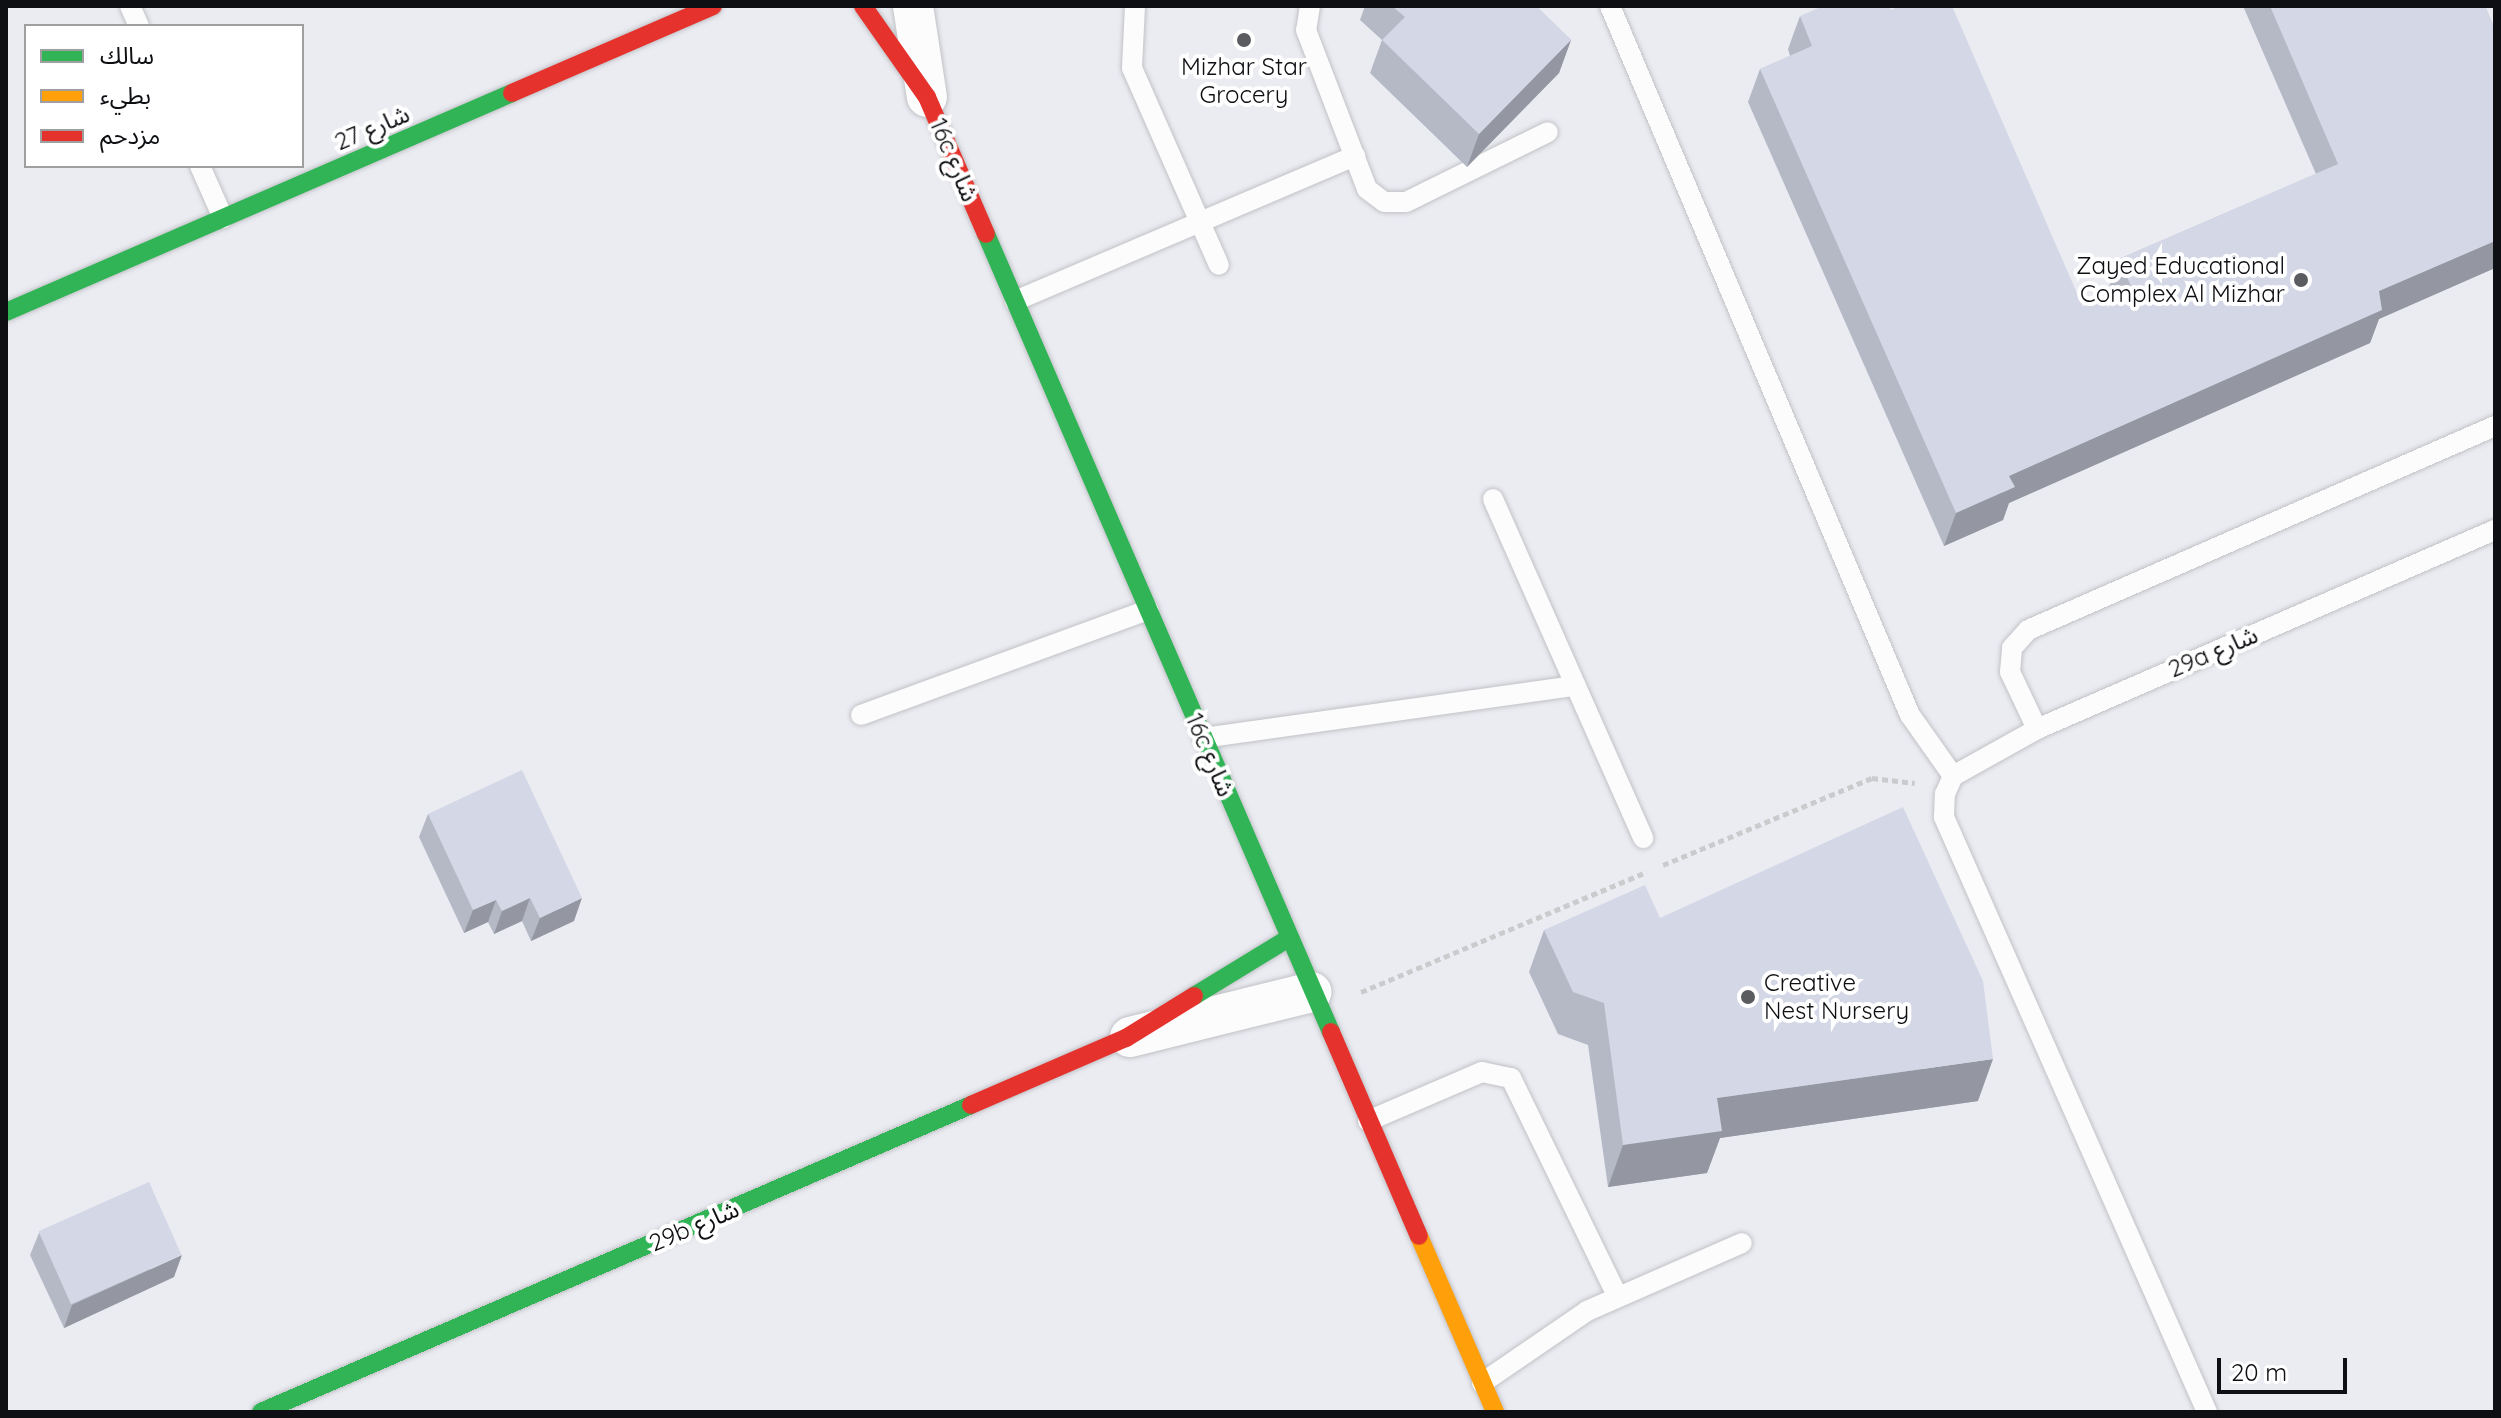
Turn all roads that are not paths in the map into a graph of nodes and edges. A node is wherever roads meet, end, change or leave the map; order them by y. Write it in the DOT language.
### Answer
graph roads {
  1 [pos="713,6"];
  2 [pos="863,6"];
  3 [pos="913,6"];
  4 [pos="1135,6"];
  5 [pos="1310,6"];
  6 [pos="1610,6"];
  7 [pos="927,97"];
  8 [pos="1548,132"];
  9 [pos="1355,156"];
  10 [pos="201,168"];
  11 [pos="223,218"];
  12 [pos="1199,222"];
  13 [pos="1219,265"];
  14 [pos="1015,301"];
  15 [pos="6,312"];
  16 [pos="2495,426"];
  17 [pos="1493,499"];
  18 [pos="2495,530"];
  19 [pos="1148,610"];
  20 [pos="1575,686"];
  21 [pos="861,715"];
  22 [pos="2037,729"];
  23 [pos="1203,738"];
  24 [pos="1949,785"];
  25 [pos="1643,838"];
  26 [pos="1289,938"];
  27 [pos="1316,1000"];
  28 [pos="1126,1038"];
  29 [pos="1368,1121"];
  30 [pos="1742,1243"];
  31 [pos="1617,1295"];
  32 [pos="1482,1383"];
  33 [pos="277,1409"];
  34 [pos="1495,1412"];
  35 [pos="2207,1412"];
  1 -- 11 [label="street, شارع 27"];
  2 -- 7 [label="street, 16c شارع"];
  3 -- 7 [label="street, 16c شارع"];
  4 -- 12 [label="lane"];
  5 -- 9 [label="lane"];
  6 -- 24 [label="lane"];
  7 -- 14 [label="street, 16c شارع"];
  8 -- 9 [label="lane"];
  9 -- 12 [label="lane"];
  10 -- 11 [label="lane"];
  11 -- 15 [label="street, شارع 27"];
  12 -- 13 [label="lane"];
  12 -- 14 [label="lane"];
  14 -- 19 [label="street, 16c شارع"];
  16 -- 22 [label="lane"];
  17 -- 20 [label="lane"];
  18 -- 22 [label="lane, 29a شارع"];
  19 -- 21 [label="lane"];
  19 -- 23 [label="street, 16c شارع"];
  20 -- 23 [label="lane"];
  20 -- 25 [label="lane"];
  22 -- 24 [label="lane, 29a شارع"];
  23 -- 26 [label="street, 16c شارع"];
  24 -- 35 [label="lane"];
  26 -- 27 [label="street, 16c شارع"];
  26 -- 28 [label="street, 29b شارع"];
  27 -- 28 [label="street, 29b شارع"];
  27 -- 29 [label="street, 16c شارع"];
  28 -- 33 [label="street, 29b شارع"];
  29 -- 31 [label="lane"];
  29 -- 32 [label="street, 16c شارع"];
  30 -- 31 [label="lane"];
  31 -- 32 [label="lane"];
  32 -- 34 [label="street, 16c شارع"];
}
